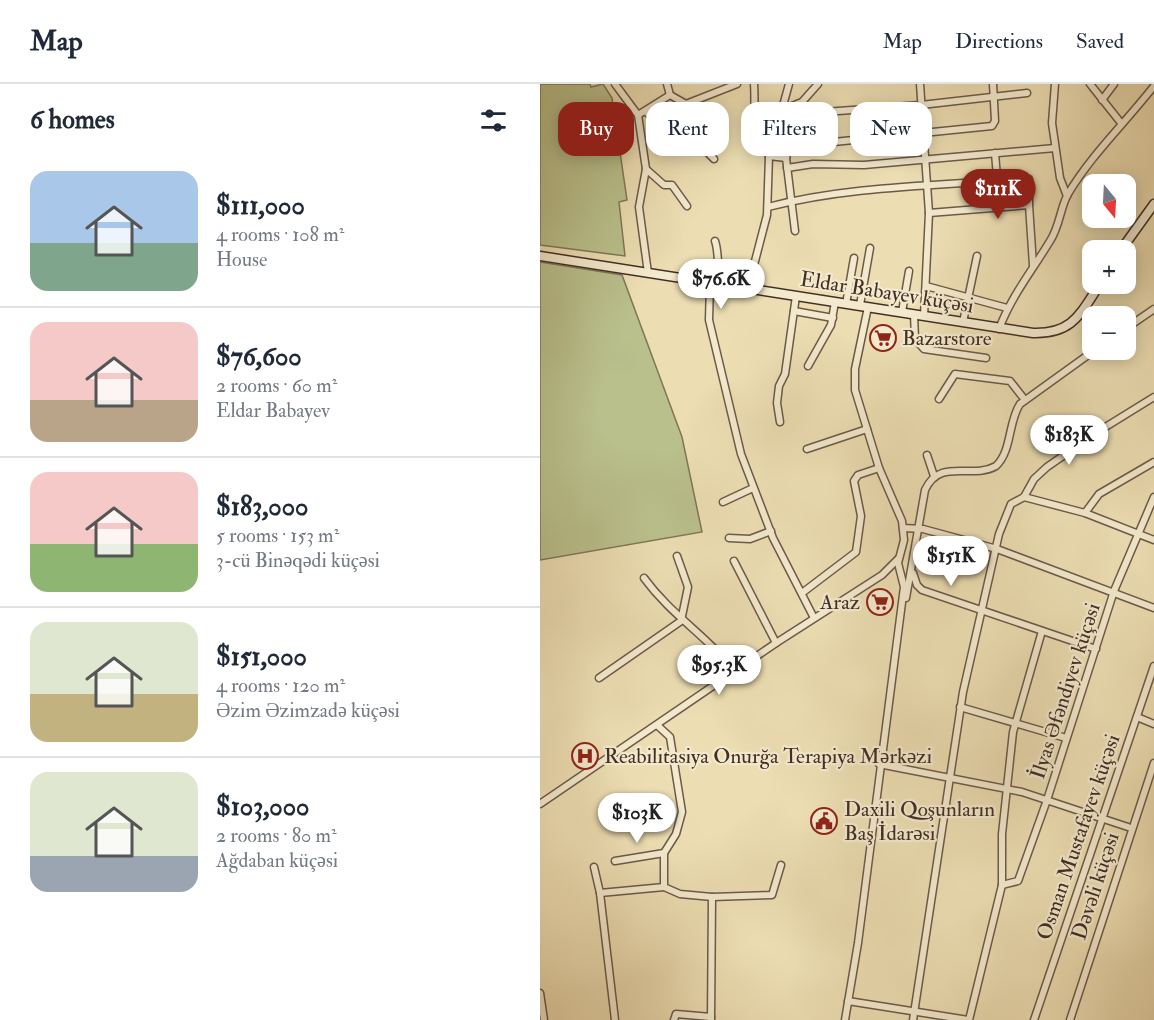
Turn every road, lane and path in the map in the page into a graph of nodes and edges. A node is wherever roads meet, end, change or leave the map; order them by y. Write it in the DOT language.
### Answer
graph roads {
  1 [pos="615,84"];
  2 [pos="667,84"];
  3 [pos="736,84"];
  4 [pos="754,84"];
  5 [pos="789,84"];
  6 [pos="819,84"];
  7 [pos="920,84"];
  8 [pos="993,84"];
  9 [pos="1055,84"];
  10 [pos="1089,84"];
  11 [pos="1114,84"];
  12 [pos="1154,86"];
  13 [pos="718,87"];
  14 [pos="1027,93"];
  15 [pos="670,95"];
  16 [pos="995,95"];
  17 [pos="1102,100"];
  18 [pos="660,102"];
  19 [pos="755,102"];
  20 [pos="783,102"];
  21 [pos="799,102"];
  22 [pos="921,102"];
  23 [pos="932,104"];
  24 [pos="646,111"];
  25 [pos="638,115"];
  26 [pos="1121,123"];
  27 [pos="932,130"];
  28 [pos="850,139"];
  29 [pos="1055,148"];
  30 [pos="994,153"];
  31 [pos="711,156"];
  32 [pos="769,156"];
  33 [pos="926,156"];
  34 [pos="786,158"];
  35 [pos="714,159"];
  36 [pos="926,159"];
  37 [pos="787,168"];
  38 [pos="646,169"];
  39 [pos="1029,179"];
  40 [pos="927,185"];
  41 [pos="1067,196"];
  42 [pos="790,201"];
  43 [pos="1154,204"];
  44 [pos="1029,205"];
  45 [pos="687,206"];
  46 [pos="768,207"];
  47 [pos="929,213"];
  48 [pos="795,231"];
  49 [pos="1128,240"];
  50 [pos="715,241"];
  51 [pos="870,248"];
  52 [pos="540,256"];
  53 [pos="977,256"];
  54 [pos="854,258"];
  55 [pos="1033,266"];
  56 [pos="909,272"];
  57 [pos="648,273"];
  58 [pos="714,283"];
  59 [pos="926,286"];
  60 [pos="748,288"];
  61 [pos="796,296"];
  62 [pos="969,297"];
  63 [pos="835,302"];
  64 [pos="846,304"];
  65 [pos="864,306"];
  66 [pos="1007,308"];
  67 [pos="1154,309"];
  68 [pos="794,310"];
  69 [pos="1082,310"];
  70 [pos="902,312"];
  71 [pos="914,314"];
  72 [pos="924,316"];
  73 [pos="833,318"];
  74 [pos="1136,321"];
  75 [pos="963,322"];
  76 [pos="999,328"];
  77 [pos="986,358"];
  78 [pos="1082,359"];
  79 [pos="808,366"];
  80 [pos="1154,397"];
  81 [pos="939,399"];
  82 [pos="1024,400"];
  83 [pos="780,422"];
  84 [pos="867,429"];
  85 [pos="807,449"];
  86 [pos="927,455"];
  87 [pos="1154,462"];
  88 [pos="879,468"];
  89 [pos="934,476"];
  90 [pos="753,488"];
  91 [pos="1024,497"];
  92 [pos="1154,497"];
  93 [pos="723,502"];
  94 [pos="1085,513"];
  95 [pos="902,525"];
  96 [pos="919,528"];
  97 [pos="771,531"];
  98 [pos="1140,535"];
  99 [pos="729,538"];
  100 [pos="1154,540"];
  101 [pos="997,549"];
  102 [pos="677,556"];
  103 [pos="899,559"];
  104 [pos="734,561"];
  105 [pos="914,566"];
  106 [pos="887,571"];
  107 [pos="901,572"];
  108 [pos="644,578"];
  109 [pos="1114,591"];
  110 [pos="802,593"];
  111 [pos="1154,608"];
  112 [pos="903,610"];
  113 [pos="982,612"];
  114 [pos="814,618"];
  115 [pos="681,621"];
  116 [pos="1042,631"];
  117 [pos="776,643"];
  118 [pos="1095,649"];
  119 [pos="1154,666"];
  120 [pos="735,671"];
  121 [pos="599,678"];
  122 [pos="960,707"];
  123 [pos="1137,717"];
  124 [pos="1015,724"];
  125 [pos="1154,724"];
  126 [pos="657,725"];
  127 [pos="1066,738"];
  128 [pos="1154,763"];
  129 [pos="879,764"];
  130 [pos="950,776"];
  131 [pos="1008,788"];
  132 [pos="1047,800"];
  133 [pos="540,804"];
  134 [pos="1101,819"];
  135 [pos="1131,828"];
  136 [pos="664,853"];
  137 [pos="615,861"];
  138 [pos="780,865"];
  139 [pos="594,867"];
  140 [pos="1002,885"];
  141 [pos="664,887"];
  142 [pos="600,893"];
  143 [pos="712,897"];
  144 [pos="540,993"];
  145 [pos="848,1001"];
  146 [pos="914,1011"];
  147 [pos="711,1018"];
  148 [pos="544,1020"];
  149 [pos="615,1020"];
  150 [pos="674,1020"];
  151 [pos="845,1020"];
  152 [pos="913,1020"];
  153 [pos="968,1020"];
  154 [pos="1034,1020"];
  155 [pos="1070,1020"];
  1 -- 25 [label="street"];
  2 -- 15 [label="street"];
  3 -- 13 [label="street"];
  4 -- 19 [label="street"];
  5 -- 20 [label="street"];
  6 -- 21 [label="street"];
  7 -- 22 [label="street"];
  8 -- 16 [label="street"];
  9 -- 29 [label="street"];
  10 -- 17 [label="street"];
  11 -- 17 [label="street"];
  12 -- 26 [label="street"];
  13 -- 15 [label="street"];
  14 -- 16 [label="street"];
  15 -- 18 [label="street"];
  16 -- 23 [label="street"];
  16 -- 27 [label="street"];
  17 -- 26 [label="street"];
  24 -- 25 [label="street"];
  25 -- 38 [label="street"];
  26 -- 41 [label="street"];
  28 -- 34 [label="street"];
  29 -- 30 [label="street"];
  29 -- 41 [label="street"];
  30 -- 36 [label="street"];
  30 -- 40 [label="street"];
  31 -- 35 [label="street"];
  32 -- 34 [label="street"];
  32 -- 46 [label="street"];
  33 -- 36 [label="street"];
  34 -- 37 [label="street"];
  36 -- 37 [label="street"];
  36 -- 40 [label="street"];
  37 -- 42 [label="street"];
  38 -- 45 [label="street"];
  38 -- 57 [label="street"];
  39 -- 44 [label="street"];
  40 -- 42 [label="street"];
  40 -- 47 [label="street"];
  41 -- 55 [label="street"];
  42 -- 46 [label="street"];
  42 -- 48 [label="street"];
  43 -- 49 [label="street"];
  44 -- 47 [label="street"];
  44 -- 55 [label="street"];
  46 -- 60 [label="street"];
  47 -- 59 [label="street"];
  50 -- 58 [label="street"];
  51 -- 65 [label="street"];
  52 -- 57 [label="street, Eldar Babayev küçəsi"];
  53 -- 62 [label="street"];
  54 -- 64 [label="street"];
  55 -- 66 [label="street"];
  56 -- 70 [label="street"];
  57 -- 58 [label="street, Eldar Babayev küçəsi"];
  58 -- 60 [label="street, Eldar Babayev küçəsi"];
  58 -- 90 [label="street"];
  59 -- 62 [label="street"];
  59 -- 72 [label="street"];
  60 -- 61 [label="street, Eldar Babayev küçəsi"];
  61 -- 63 [label="street, Eldar Babayev küçəsi"];
  61 -- 68 [label="street"];
  62 -- 66 [label="street"];
  62 -- 75 [label="street"];
  63 -- 64 [label="street, Eldar Babayev küçəsi"];
  63 -- 73 [label="street"];
  64 -- 65 [label="street, Eldar Babayev küçəsi"];
  65 -- 70 [label="street, Eldar Babayev küçəsi"];
  65 -- 84 [label="street"];
  66 -- 76 [label="street"];
  67 -- 74 [label="street"];
  68 -- 73 [label="street"];
  68 -- 83 [label="street"];
  69 -- 76 [label="street, Eldar Babayev küçəsi"];
  70 -- 71 [label="street, Eldar Babayev küçəsi"];
  71 -- 72 [label="street, Eldar Babayev küçəsi"];
  71 -- 77 [label="street"];
  72 -- 75 [label="street, Eldar Babayev küçəsi"];
  73 -- 79 [label="street"];
  75 -- 76 [label="street, Eldar Babayev küçəsi"];
  78 -- 82 [label="street"];
  80 -- 91 [label="street"];
  81 -- 82 [label="street"];
  82 -- 89 [label="street"];
  84 -- 85 [label="street"];
  84 -- 88 [label="street"];
  86 -- 89 [label="street"];
  87 -- 94 [label="street"];
  88 -- 95 [label="street"];
  88 -- 110 [label="street"];
  89 -- 96 [label="street"];
  90 -- 93 [label="street"];
  90 -- 97 [label="street"];
  91 -- 94 [label="street"];
  91 -- 101 [label="street"];
  92 -- 98 [label="street, İlyas Əfəndiyev küçəsi"];
  94 -- 98 [label="street"];
  95 -- 96 [label="street"];
  95 -- 103 [label="street"];
  96 -- 101 [label="street"];
  96 -- 105 [label="street"];
  97 -- 99 [label="street"];
  97 -- 110 [label="street"];
  98 -- 100 [label="street"];
  98 -- 109 [label="street, İlyas Əfəndiyev küçəsi"];
  101 -- 109 [label="street"];
  101 -- 113 [label="street"];
  102 -- 115 [label="street"];
  103 -- 106 [label="street"];
  103 -- 107 [label="street"];
  104 -- 117 [label="street"];
  105 -- 107 [label="street"];
  105 -- 112 [label="street"];
  105 -- 113 [label="street"];
  106 -- 107 [label="street"];
  106 -- 114 [label="street"];
  107 -- 112 [label="street"];
  108 -- 115 [label="street"];
  109 -- 111 [label="street"];
  109 -- 118 [label="street, İlyas Əfəndiyev küçəsi"];
  110 -- 114 [label="street"];
  112 -- 129 [label="street"];
  113 -- 116 [label="street"];
  113 -- 122 [label="street"];
  114 -- 117 [label="street"];
  115 -- 120 [label="street"];
  115 -- 121 [label="street"];
  116 -- 118 [label="street"];
  116 -- 124 [label="street"];
  117 -- 120 [label="street"];
  118 -- 127 [label="street, İlyas Əfəndiyev küçəsi"];
  119 -- 123 [label="street, Osman Mustafayev küçəsi"];
  120 -- 126 [label="street"];
  122 -- 124 [label="street"];
  122 -- 130 [label="street"];
  123 -- 125 [label="street"];
  123 -- 134 [label="street, Osman Mustafayev küçəsi"];
  124 -- 127 [label="street"];
  124 -- 131 [label="street"];
  126 -- 133 [label="street"];
  126 -- 136 [label="street"];
  127 -- 132 [label="street, İlyas Əfəndiyev küçəsi"];
  128 -- 135 [label="street, Dəvəli küçəsi"];
  129 -- 130 [label="street"];
  129 -- 145 [label="street"];
  130 -- 131 [label="street"];
  130 -- 146 [label="street"];
  131 -- 132 [label="street"];
  131 -- 140 [label="street"];
  132 -- 134 [label="street"];
  132 -- 140 [label="street, İlyas Əfəndiyev küçəsi"];
  134 -- 135 [label="street"];
  134 -- 154 [label="street, Osman Mustafayev küçəsi"];
  135 -- 155 [label="street, Dəvəli küçəsi"];
  136 -- 137 [label="street"];
  136 -- 141 [label="street"];
  138 -- 143 [label="street"];
  139 -- 142 [label="street"];
  140 -- 153 [label="street"];
  141 -- 142 [label="street"];
  141 -- 143 [label="street"];
  142 -- 149 [label="street"];
  143 -- 147 [label="street"];
  144 -- 148 [label="street"];
  145 -- 146 [label="street"];
  145 -- 151 [label="street"];
  146 -- 152 [label="street"];
  146 -- 153 [label="street"];
  147 -- 150 [label="street"];
}
